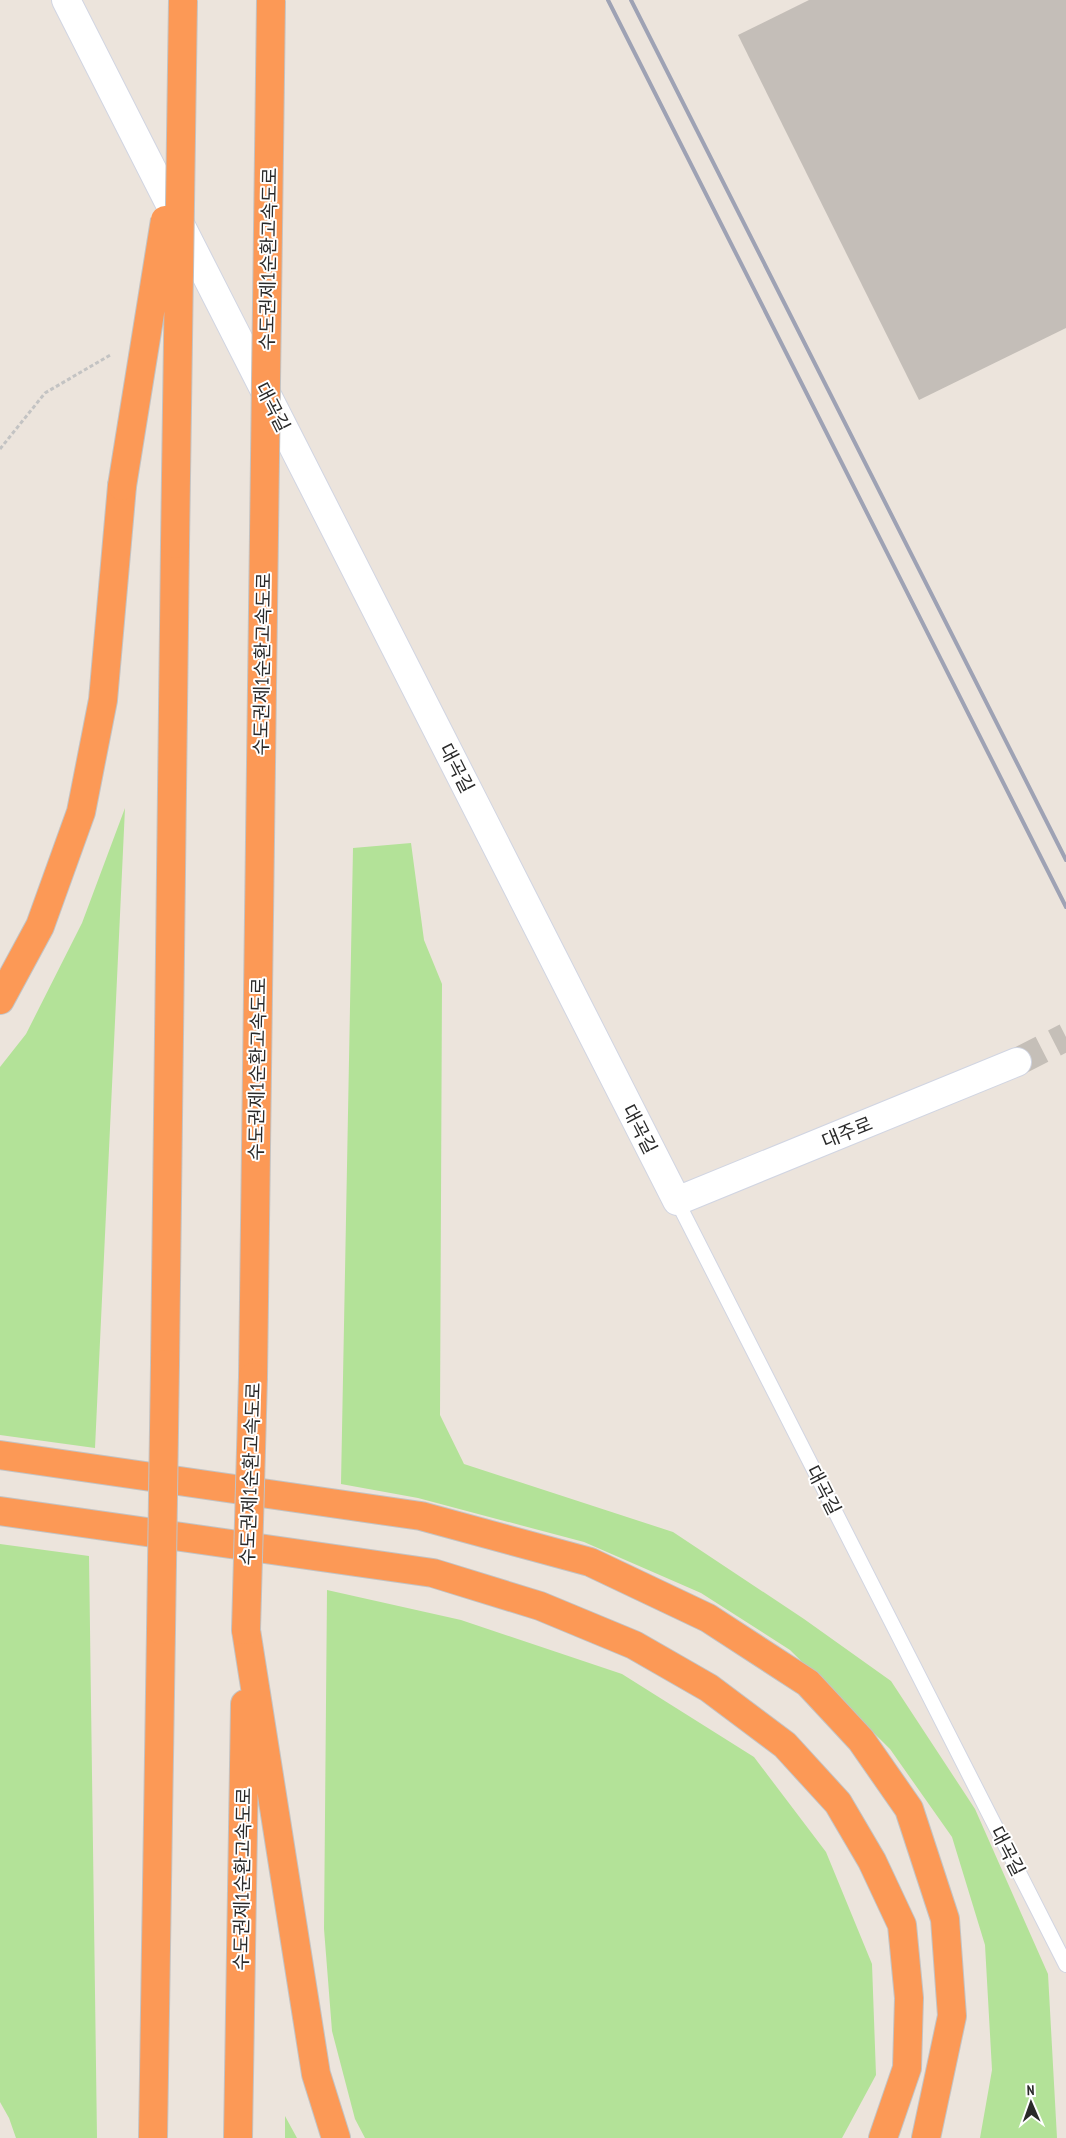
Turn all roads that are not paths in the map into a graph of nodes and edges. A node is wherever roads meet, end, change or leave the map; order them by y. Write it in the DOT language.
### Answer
graph roads {
  1 [pos="66,0"];
  2 [pos="183,0"];
  3 [pos="271,0"];
  4 [pos="180,130"];
  5 [pos="0,1000"];
  6 [pos="1017,1062"];
  7 [pos="677,1201"];
  8 [pos="0,1455"];
  9 [pos="0,1511"];
  10 [pos="246,1630"];
  11 [pos="1066,1965"];
  12 [pos="153,2138"];
  13 [pos="238,2138"];
  14 [pos="336,2138"];
  15 [pos="883,2138"];
  16 [pos="926,2138"];
  1 -- 7 [label="street, 대곡길"];
  2 -- 4 [label="highway, bridge"];
  3 -- 10 [label="highway, 수도권제1순환고속도로, bridge"];
  4 -- 5 [label="highway, bridge"];
  4 -- 12 [label="highway, bridge"];
  6 -- 7 [label="street, 대주로"];
  7 -- 11 [label="lane, 대곡길"];
  8 -- 16 [label="highway"];
  9 -- 15 [label="highway"];
  10 -- 13 [label="highway, 수도권제1순환고속도로"];
  10 -- 14 [label="highway"];
}
